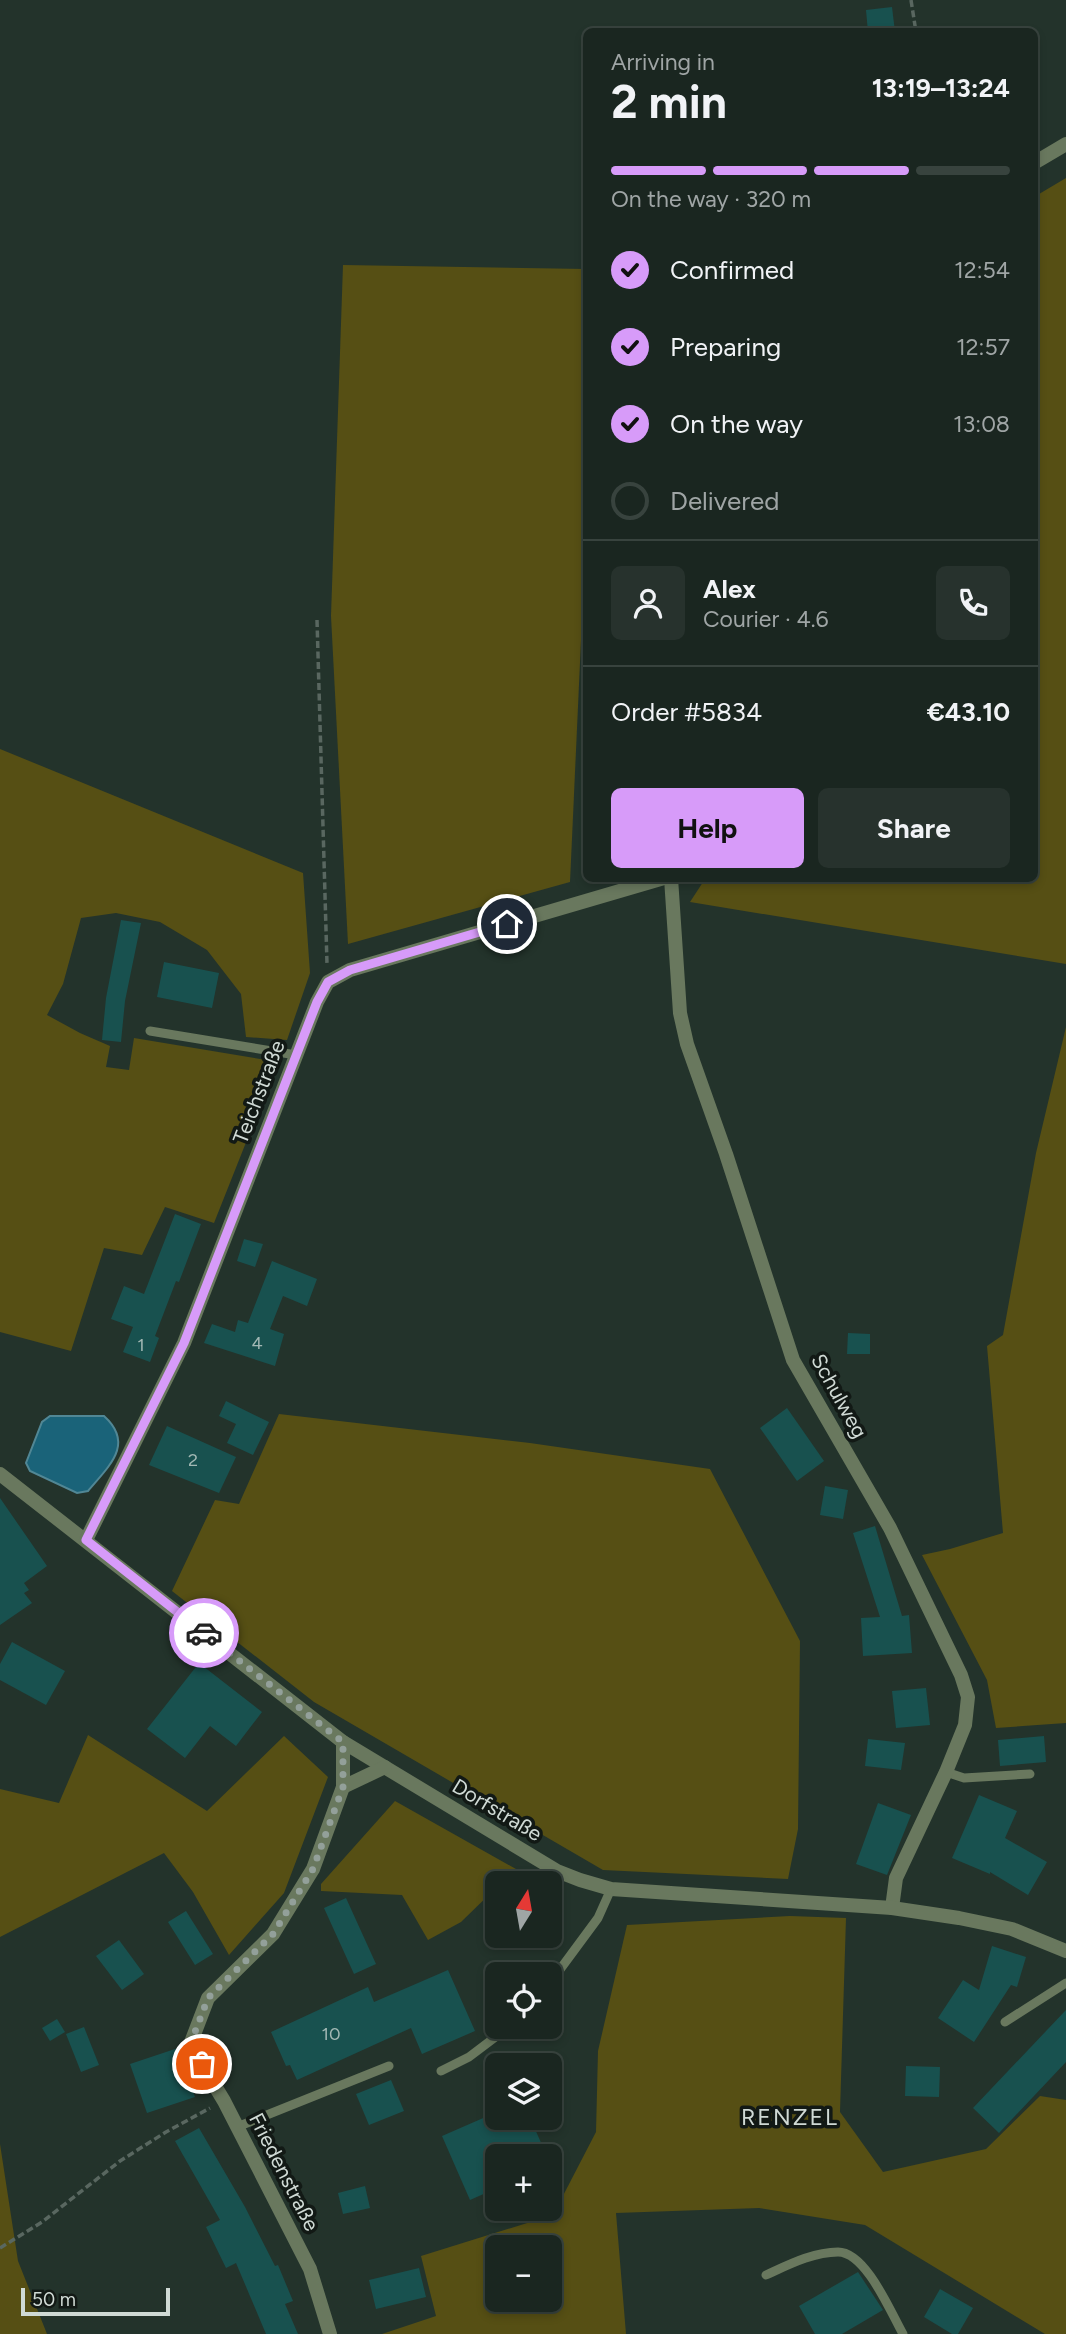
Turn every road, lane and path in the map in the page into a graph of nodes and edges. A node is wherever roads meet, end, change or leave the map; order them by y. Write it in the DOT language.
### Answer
graph roads {
  1 [pos="911,0"];
  2 [pos="915,28"];
  3 [pos="1066,144"];
  4 [pos="1038,161"];
  5 [pos="317,620"];
  6 [pos="650,882"];
  7 [pos="671,882"];
  8 [pos="328,982"];
  9 [pos="150,1031"];
  10 [pos="296,1055"];
  11 [pos="0,1474"];
  12 [pos="86,1540"];
  13 [pos="343,1742"];
  14 [pos="385,1767"];
  15 [pos="946,1772"];
  16 [pos="1030,1774"];
  17 [pos="343,1787"];
  18 [pos="611,1889"];
  19 [pos="892,1909"];
  20 [pos="1066,1951"];
  21 [pos="562,1967"];
  22 [pos="1066,1983"];
  23 [pos="1005,2022"];
  24 [pos="493,2039"];
  25 [pos="388,2066"];
  26 [pos="441,2071"];
  27 [pos="224,2101"];
  28 [pos="237,2127"];
  29 [pos="0,2248"];
  30 [pos="766,2275"];
  31 [pos="330,2334"];
  32 [pos="903,2334"];
  1 -- 2 [label="path"];
  3 -- 4 [label="street"];
  5 -- 8 [label="path"];
  6 -- 8 [label="street"];
  7 -- 15 [label="street, Schulweg"];
  8 -- 10 [label="street, Teichstraße"];
  9 -- 10 [label="lane"];
  10 -- 12 [label="street, Teichstraße"];
  11 -- 12 [label="street, Dorfstraße"];
  12 -- 13 [label="street, Dorfstraße"];
  13 -- 14 [label="street, Dorfstraße"];
  13 -- 17 [label="street, Friedenstraße"];
  14 -- 17 [label="street"];
  14 -- 18 [label="street, Dorfstraße"];
  15 -- 16 [label="lane"];
  15 -- 19 [label="street, Schulweg"];
  17 -- 27 [label="street, Friedenstraße"];
  18 -- 19 [label="street, Dorfstraße"];
  18 -- 21 [label="lane"];
  19 -- 20 [label="street, Dorfstraße"];
  22 -- 23 [label="lane"];
  24 -- 26 [label="lane"];
  25 -- 28 [label="lane"];
  27 -- 28 [label="street, Friedenstraße"];
  27 -- 29 [label="path"];
  28 -- 31 [label="street, Friedenstraße"];
  30 -- 32 [label="lane"];
}
